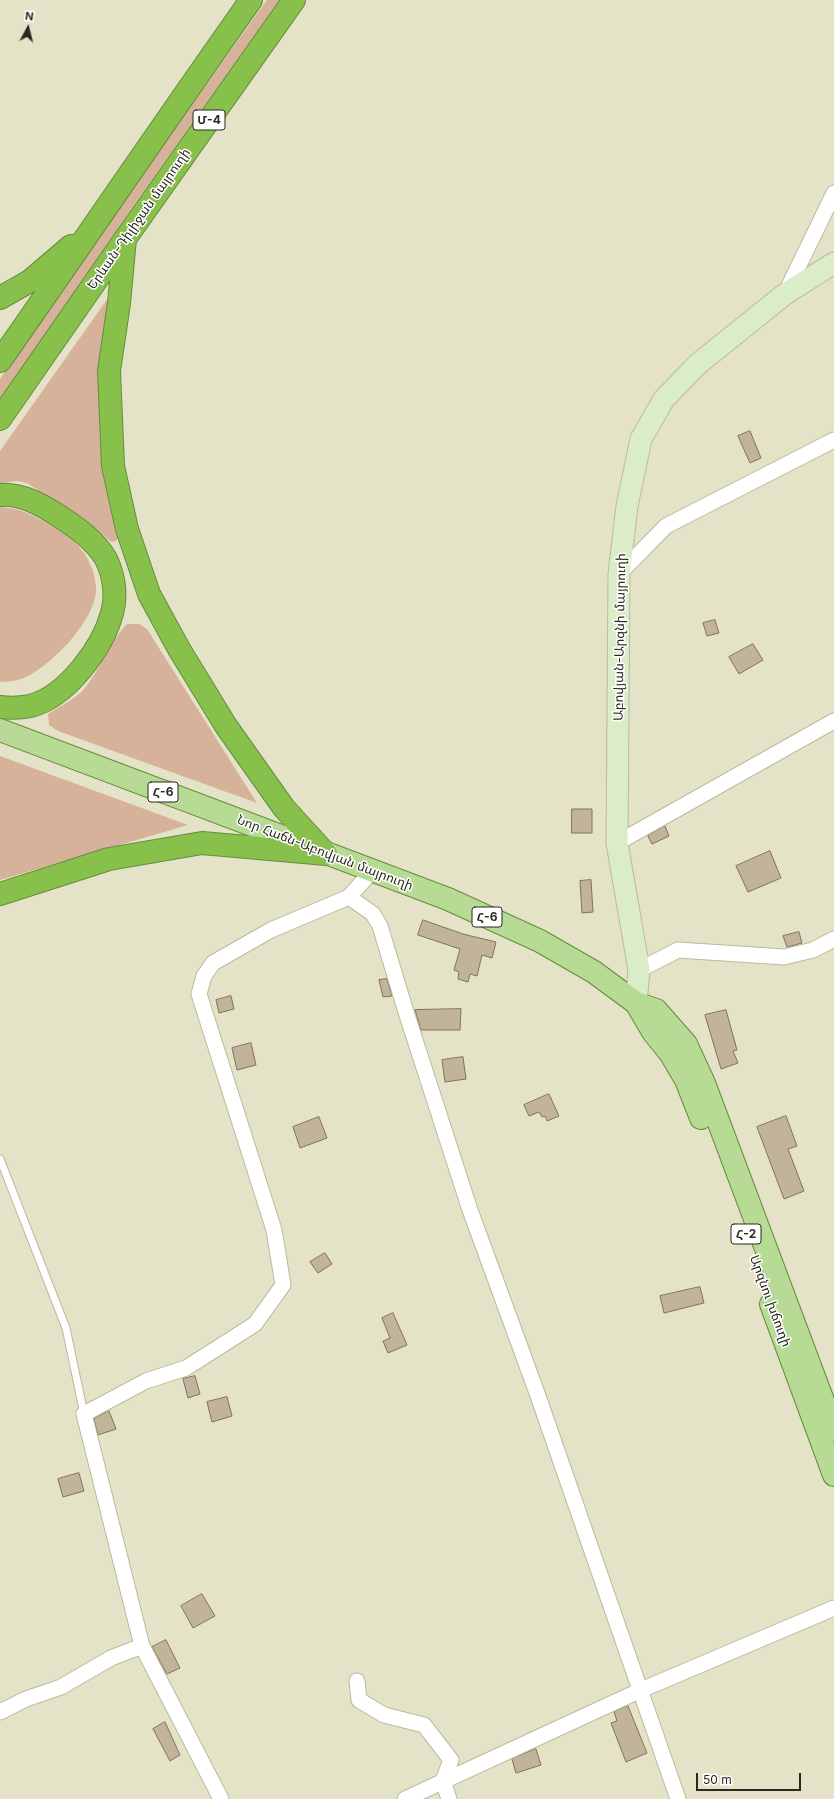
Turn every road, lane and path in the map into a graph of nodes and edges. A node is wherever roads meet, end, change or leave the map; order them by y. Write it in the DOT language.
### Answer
graph roads {
  1 [pos="251,0"];
  2 [pos="294,0"];
  3 [pos="834,194"];
  4 [pos="96,224"];
  5 [pos="125,239"];
  6 [pos="834,263"];
  7 [pos="785,294"];
  8 [pos="0,298"];
  9 [pos="0,361"];
  10 [pos="0,419"];
  11 [pos="834,440"];
  12 [pos="0,495"];
  13 [pos="619,574"];
  14 [pos="0,706"];
  15 [pos="834,721"];
  16 [pos="0,730"];
  17 [pos="617,843"];
  18 [pos="326,854"];
  19 [pos="372,871"];
  20 [pos="0,894"];
  21 [pos="348,897"];
  22 [pos="834,939"];
  23 [pos="639,970"];
  24 [pos="636,1003"];
  25 [pos="0,1159"];
  26 [pos="84,1414"];
  27 [pos="834,1430"];
  28 [pos="834,1475"];
  29 [pos="834,1608"];
  30 [pos="142,1646"];
  31 [pos="357,1681"];
  32 [pos="641,1690"];
  33 [pos="0,1712"];
  34 [pos="443,1781"];
  35 [pos="221,1799"];
  36 [pos="405,1799"];
  37 [pos="449,1799"];
  38 [pos="678,1799"];
  1 -- 4 [label="highway, Մ-4"];
  2 -- 5 [label="highway, Երևան-Դիլիջան մայրուղի / Մ-4"];
  3 -- 7 [label="street"];
  4 -- 8 [label="highway"];
  4 -- 9 [label="highway, Մ-4"];
  5 -- 10 [label="highway, Երևան-Դիլիջան մայրուղի / Մ-4"];
  5 -- 18 [label="highway"];
  6 -- 7 [label="main road, Աբովյան-Արզնի մայրուղի"];
  7 -- 13 [label="main road, Աբովյան-Արզնի մայրուղի"];
  11 -- 13 [label="street"];
  12 -- 14 [label="highway"];
  13 -- 17 [label="main road, Աբովյան-Արզնի մայրուղի"];
  15 -- 17 [label="street"];
  16 -- 18 [label="main road, Նոր Հաճն-Աբովյան մայրուղի / Հ-6"];
  17 -- 23 [label="main road, Աբովյան-Արզնի մայրուղի"];
  18 -- 19 [label="main road, Նոր Հաճն-Աբովյան մայրուղի / Հ-6"];
  18 -- 20 [label="highway"];
  19 -- 21 [label="street"];
  19 -- 24 [label="main road, Նոր Հաճն-Աբովյան մայրուղի / Հ-6"];
  21 -- 26 [label="street"];
  21 -- 32 [label="street"];
  22 -- 23 [label="street"];
  23 -- 24 [label="main road, Աբովյան-Արզնի մայրուղի"];
  24 -- 27 [label="main road, Հ-2"];
  24 -- 28 [label="main road, Արզնու խճուղի / Հ-2"];
  25 -- 26 [label="lane"];
  26 -- 30 [label="street"];
  29 -- 32 [label="street"];
  30 -- 33 [label="street"];
  30 -- 35 [label="street"];
  31 -- 34 [label="street"];
  32 -- 34 [label="street"];
  32 -- 38 [label="street"];
  34 -- 36 [label="street"];
  34 -- 37 [label="street"];
}
